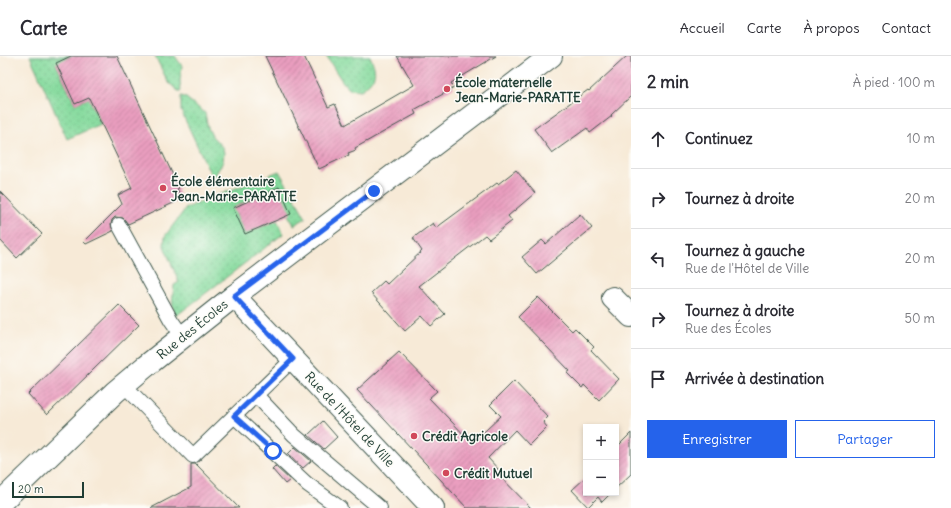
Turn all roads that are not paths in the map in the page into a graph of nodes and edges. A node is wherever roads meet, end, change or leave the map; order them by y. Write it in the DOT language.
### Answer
graph roads {
  1 [pos="551,56"];
  2 [pos="120,225"];
  3 [pos="234,296"];
  4 [pos="613,298"];
  5 [pos="631,316"];
  6 [pos="183,337"];
  7 [pos="293,359"];
  8 [pos="124,385"];
  9 [pos="256,395"];
  10 [pos="234,416"];
  11 [pos="0,503"];
  12 [pos="340,508"];
  13 [pos="380,508"];
  14 [pos="433,508"];
  1 -- 3 [label="street, Rue des Écoles"];
  2 -- 6 [label="lane"];
  3 -- 6 [label="street, Rue des Écoles"];
  3 -- 7 [label="street, Rue de l'Hôtel de Ville"];
  4 -- 5 [label="street"];
  6 -- 8 [label="street, Rue des Écoles"];
  7 -- 9 [label="lane"];
  7 -- 14 [label="street, Rue de l'Hôtel de Ville"];
  8 -- 10 [label="lane"];
  8 -- 11 [label="street, Rue des Écoles"];
  9 -- 10 [label="lane"];
  9 -- 13 [label="lane"];
  10 -- 12 [label="lane"];
}
